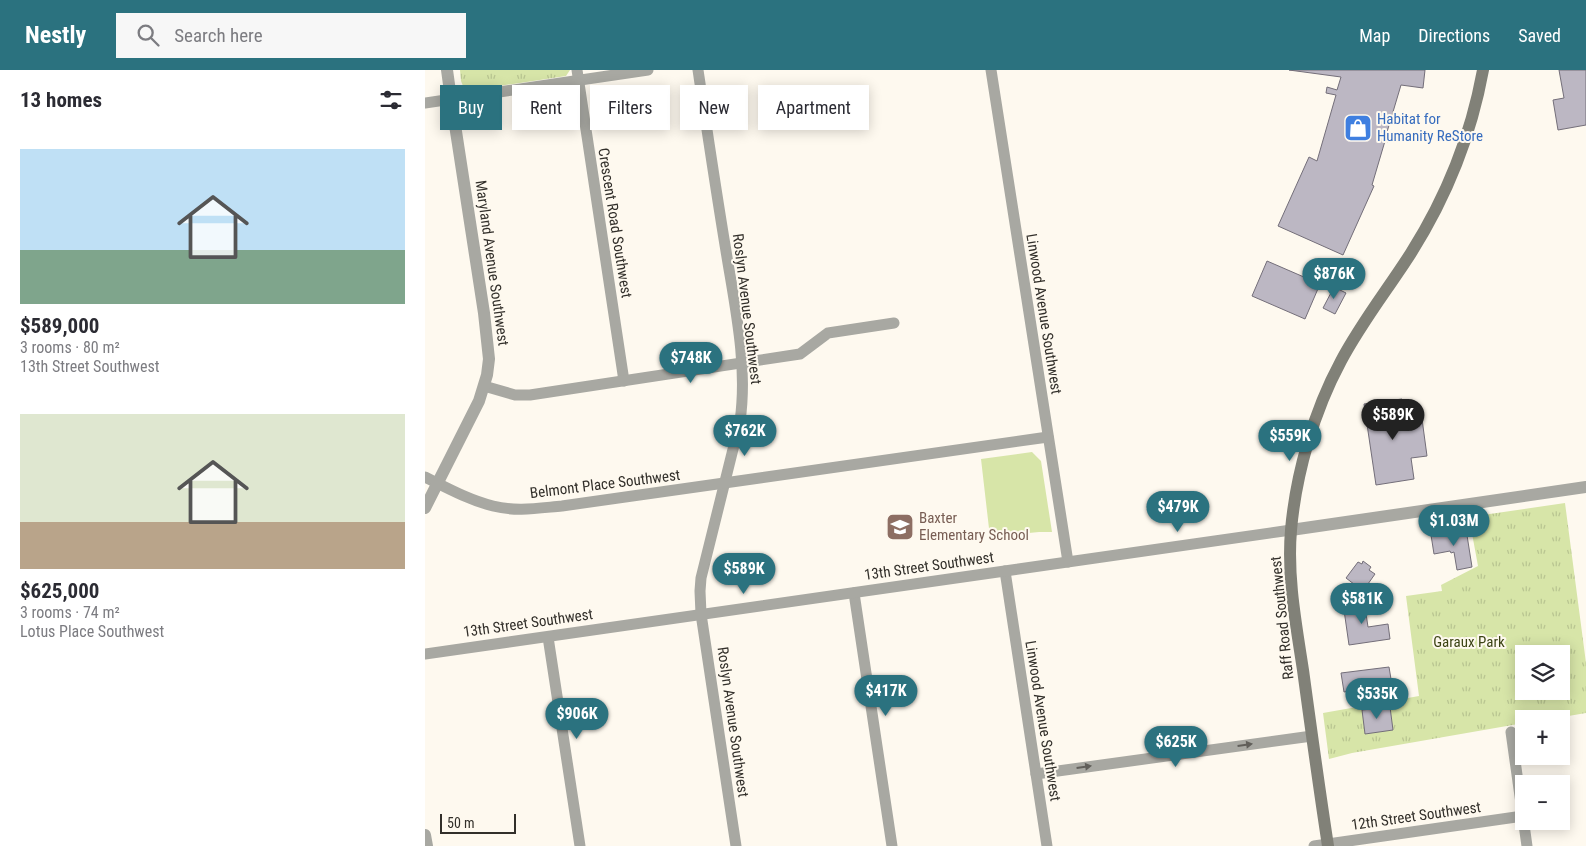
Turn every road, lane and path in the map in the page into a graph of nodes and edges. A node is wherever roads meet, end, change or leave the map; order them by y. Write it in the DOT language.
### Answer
graph roads {
  1 [pos="447,70"];
  2 [pos="648,70"];
  3 [pos="697,70"];
  4 [pos="991,70"];
  5 [pos="1483,70"];
  6 [pos="578,75"];
  7 [pos="449,85"];
  8 [pos="502,89"];
  9 [pos="440,101"];
  10 [pos="425,103"];
  11 [pos="456,130"];
  12 [pos="894,323"];
  13 [pos="742,364"];
  14 [pos="624,381"];
  15 [pos="484,386"];
  16 [pos="1048,437"];
  17 [pos="425,477"];
  18 [pos="724,482"];
  19 [pos="437,483"];
  20 [pos="1586,487"];
  21 [pos="425,508"];
  22 [pos="1291,530"];
  23 [pos="1068,562"];
  24 [pos="1005,571"];
  25 [pos="854,593"];
  26 [pos="701,614"];
  27 [pos="548,638"];
  28 [pos="425,654"];
  29 [pos="1511,732"];
  30 [pos="1312,736"];
  31 [pos="1036,774"];
  32 [pos="1517,775"];
  33 [pos="1515,817"];
  34 [pos="1525,830"];
  35 [pos="425,834"];
  36 [pos="1328,845"];
  37 [pos="427,846"];
  38 [pos="580,846"];
  39 [pos="736,846"];
  40 [pos="892,846"];
  41 [pos="1047,846"];
  42 [pos="1314,846"];
  43 [pos="1527,846"];
  1 -- 7 [label="street, Maryland Avenue Southwest"];
  2 -- 6 [label="street"];
  3 -- 13 [label="street, Roslyn Avenue Southwest"];
  4 -- 16 [label="street, Linwood Avenue Southwest"];
  5 -- 22 [label="main road, Raff Road Southwest"];
  6 -- 8 [label="street"];
  6 -- 14 [label="street, Crescent Road Southwest"];
  9 -- 10 [label="street"];
  11 -- 15 [label="street, Maryland Avenue Southwest"];
  12 -- 13 [label="street"];
  13 -- 14 [label="street"];
  13 -- 18 [label="street, Roslyn Avenue Southwest"];
  14 -- 15 [label="street"];
  15 -- 19 [label="street, Maryland Avenue Southwest"];
  16 -- 18 [label="street, Belmont Place Southwest"];
  16 -- 23 [label="street, Linwood Avenue Southwest"];
  17 -- 19 [label="street, Belmont Place Southwest"];
  18 -- 19 [label="street, Belmont Place Southwest"];
  18 -- 26 [label="street, Roslyn Avenue Southwest"];
  19 -- 21 [label="street, Maryland Avenue Southwest"];
  20 -- 22 [label="street, 13th Street Southwest"];
  22 -- 23 [label="street, 13th Street Southwest"];
  22 -- 30 [label="main road, Raff Road Southwest"];
  23 -- 24 [label="street, 13th Street Southwest"];
  24 -- 25 [label="street, 13th Street Southwest"];
  24 -- 31 [label="street, Linwood Avenue Southwest"];
  25 -- 26 [label="street, 13th Street Southwest"];
  25 -- 40 [label="street"];
  26 -- 27 [label="street, 13th Street Southwest"];
  26 -- 39 [label="street, Roslyn Avenue Southwest"];
  27 -- 28 [label="street, 13th Street Southwest"];
  27 -- 38 [label="street"];
  29 -- 32 [label="street"];
  31 -- 30 [label="street, one-way"];
  30 -- 36 [label="main road, Raff Road Southwest"];
  31 -- 41 [label="street, Linwood Avenue Southwest"];
  33 -- 36 [label="street, 12th Street Southwest"];
  34 -- 43 [label="street"];
  35 -- 37 [label="street"];
  36 -- 42 [label="street, 12th Street Southwest"];
}
